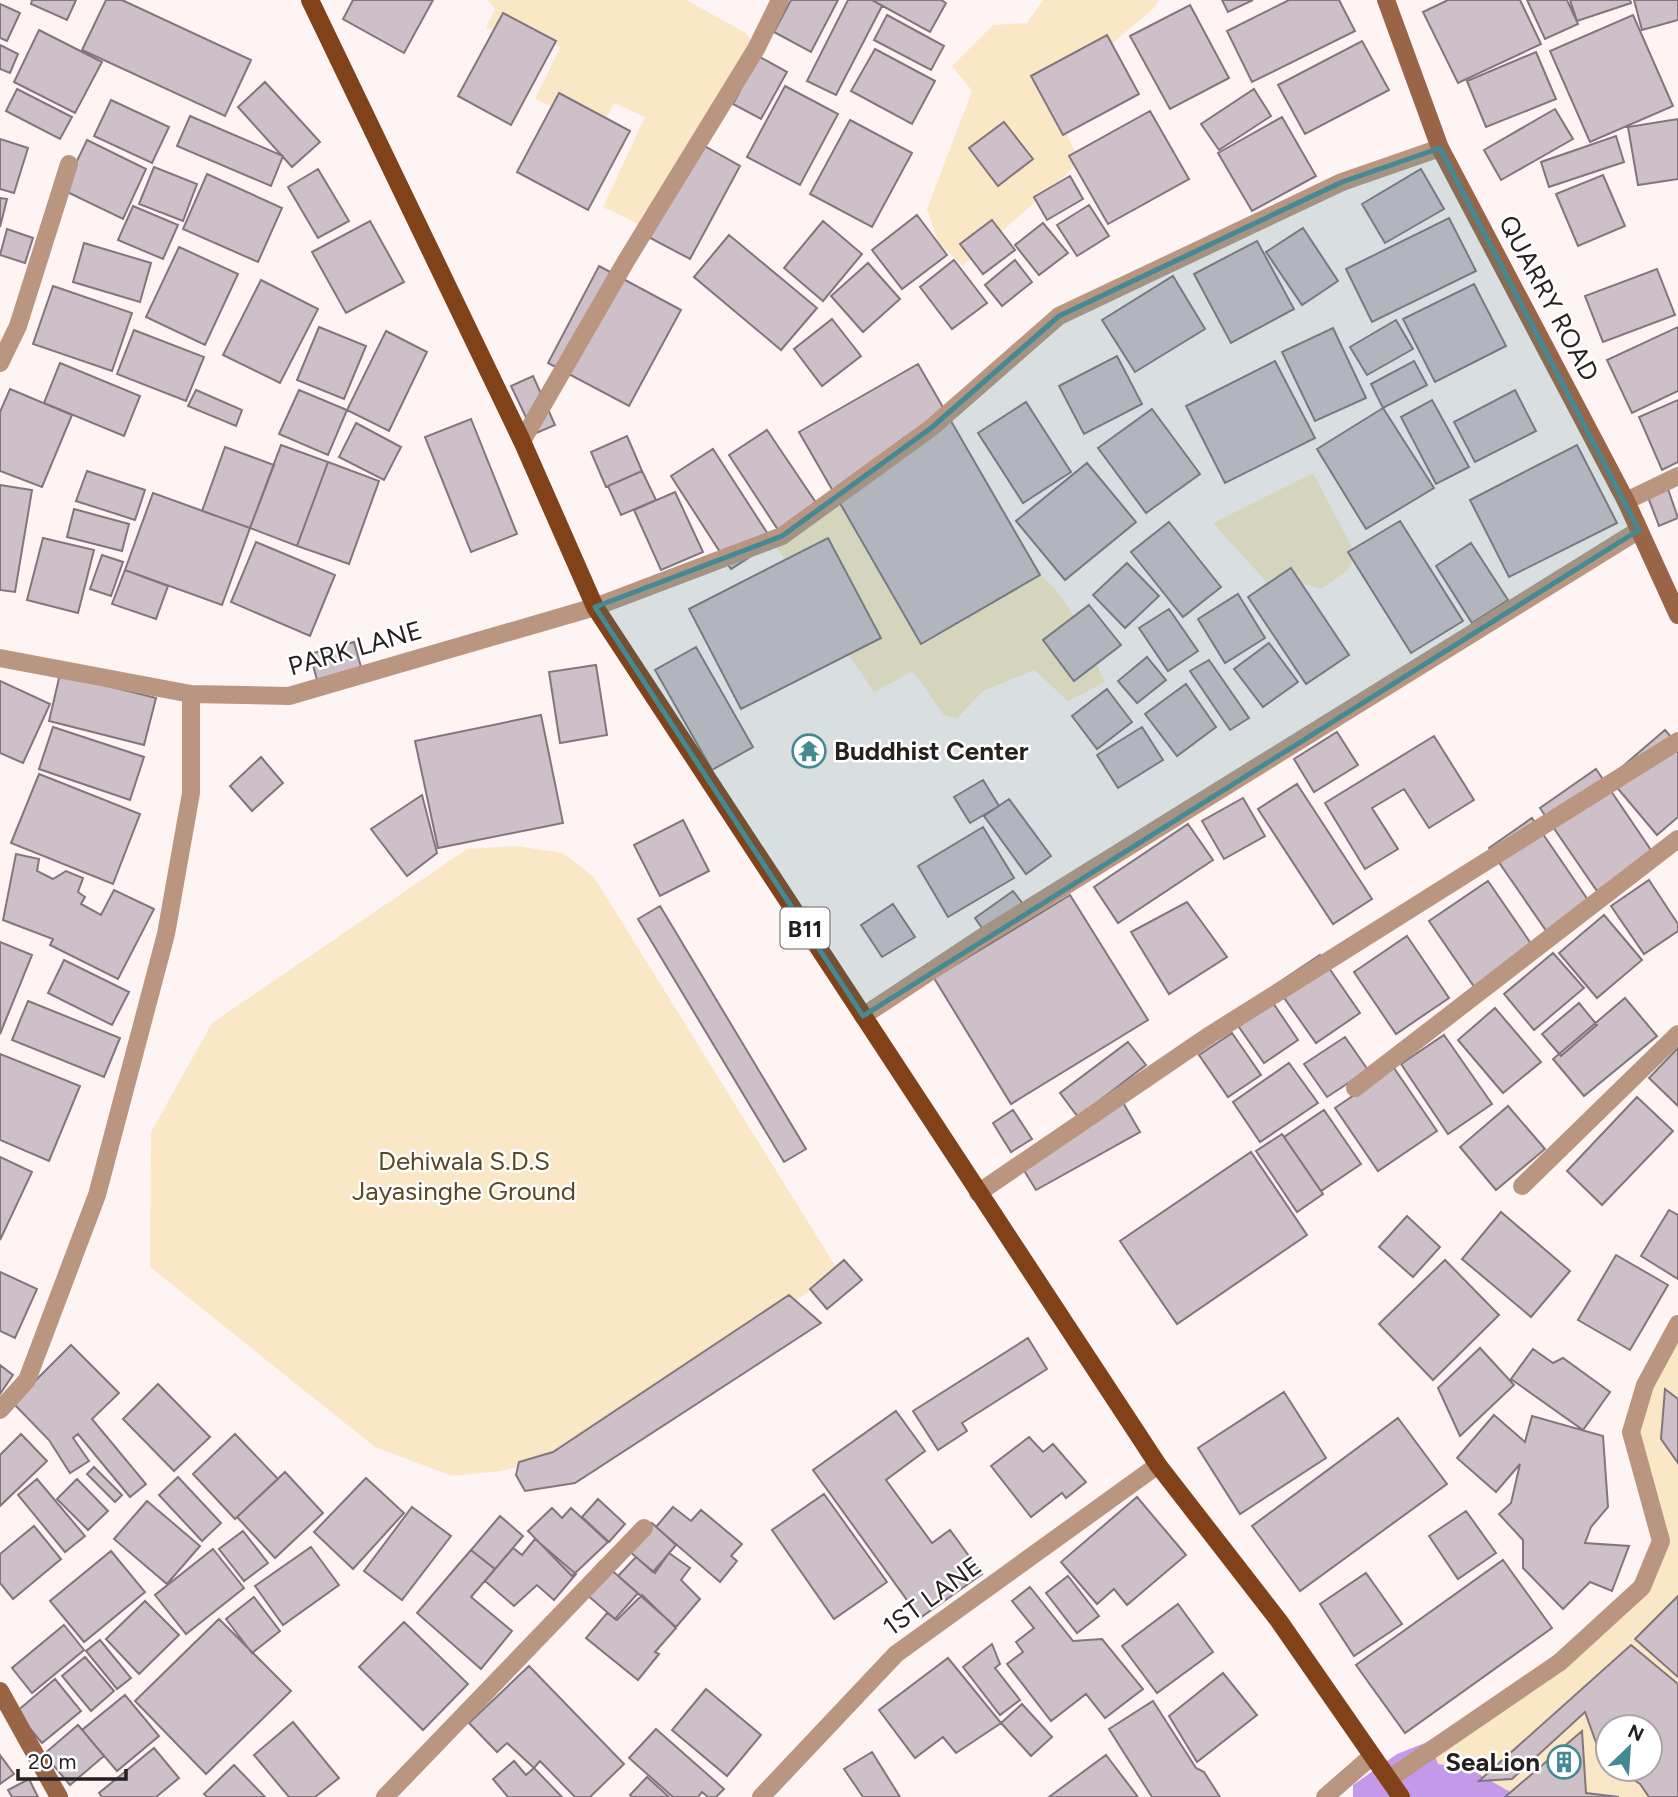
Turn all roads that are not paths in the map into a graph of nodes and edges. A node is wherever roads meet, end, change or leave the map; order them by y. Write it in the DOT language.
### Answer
graph roads {
  1 [pos="310,0"];
  2 [pos="780,0"];
  3 [pos="1393,2"];
  4 [pos="1440,148"];
  5 [pos="69,164"];
  6 [pos="0,363"];
  7 [pos="522,442"];
  8 [pos="1678,476"];
  9 [pos="1626,501"];
  10 [pos="1639,530"];
  11 [pos="595,607"];
  12 [pos="1678,615"];
  13 [pos="0,658"];
  14 [pos="191,694"];
  15 [pos="1678,741"];
  16 [pos="1678,839"];
  17 [pos="863,1016"];
  18 [pos="1678,1034"];
  19 [pos="1355,1088"];
  20 [pos="1522,1186"];
  21 [pos="978,1193"];
  22 [pos="1678,1324"];
  23 [pos="0,1410"];
  24 [pos="1158,1465"];
  25 [pos="644,1528"];
  26 [pos="0,1691"];
  27 [pos="1373,1756"];
  28 [pos="1389,1779"];
  29 [pos="59,1797"];
  30 [pos="385,1797"];
  31 [pos="761,1797"];
  32 [pos="1325,1797"];
  33 [pos="1401,1797"];
  1 -- 7 [label="main road, B11"];
  2 -- 7 [label="street"];
  3 -- 4 [label="street, QUARRY ROAD"];
  4 -- 9 [label="street, QUARRY ROAD"];
  4 -- 11 [label="street, PARK LANE"];
  5 -- 6 [label="street"];
  7 -- 11 [label="main road, B11"];
  8 -- 9 [label="street"];
  9 -- 10 [label="street, QUARRY ROAD"];
  10 -- 12 [label="street, QUARRY ROAD"];
  10 -- 17 [label="street"];
  11 -- 14 [label="street, PARK LANE"];
  11 -- 17 [label="main road, B11"];
  13 -- 14 [label="street, PARK LANE"];
  14 -- 23 [label="street"];
  15 -- 21 [label="street"];
  16 -- 19 [label="street"];
  17 -- 21 [label="main road, B11"];
  18 -- 20 [label="street"];
  21 -- 24 [label="main road, B11"];
  22 -- 28 [label="street"];
  24 -- 27 [label="main road, B11"];
  24 -- 31 [label="street, 1ST LANE"];
  25 -- 30 [label="street"];
  26 -- 29 [label="street"];
  27 -- 28 [label="main road, B11"];
  27 -- 32 [label="street"];
  28 -- 33 [label="main road, B11"];
}
